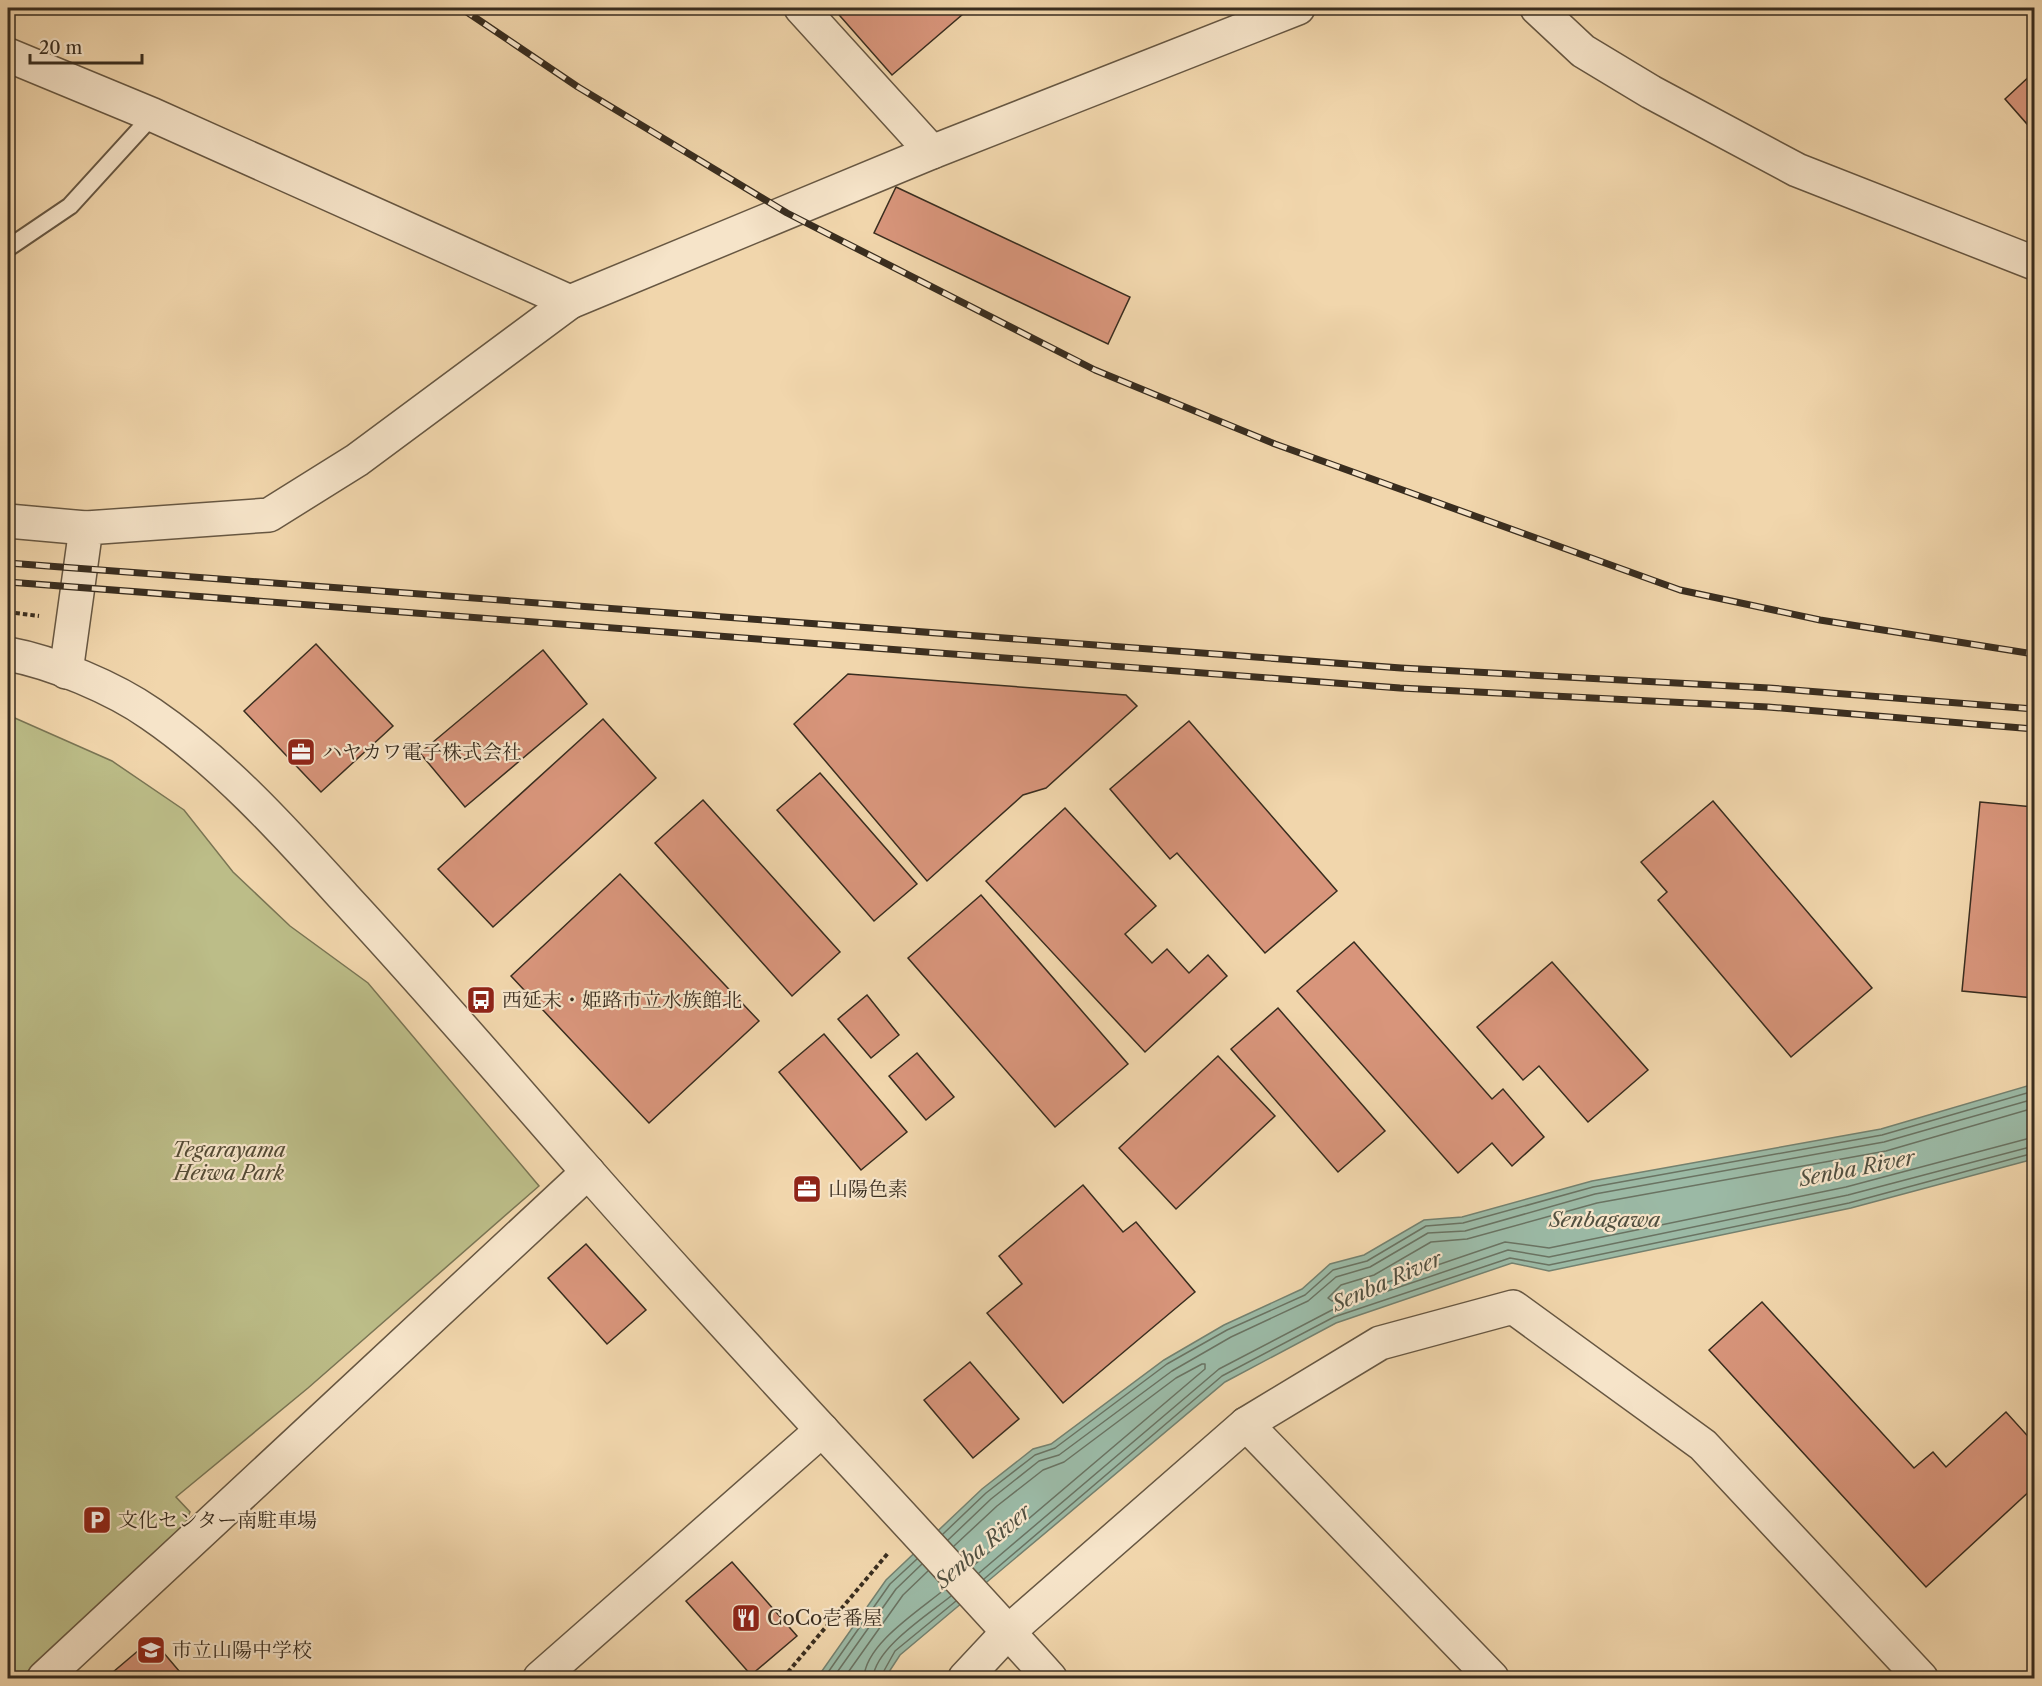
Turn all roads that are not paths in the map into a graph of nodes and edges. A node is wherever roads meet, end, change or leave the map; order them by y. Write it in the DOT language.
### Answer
graph roads {
  1 [pos="801,8"];
  2 [pos="1298,8"];
  3 [pos="1537,8"];
  4 [pos="8,55"];
  5 [pos="153,115"];
  6 [pos="932,152"];
  7 [pos="8,248"];
  8 [pos="2034,263"];
  9 [pos="570,302"];
  10 [pos="8,521"];
  11 [pos="86,528"];
  12 [pos="8,654"];
  13 [pos="66,672"];
  14 [pos="588,1172"];
  15 [pos="1246,1424"];
  16 [pos="822,1430"];
  17 [pos="1008,1632"];
  18 [pos="44,1678"];
  19 [pos="540,1678"];
  20 [pos="965,1678"];
  21 [pos="1050,1678"];
  22 [pos="1492,1678"];
  23 [pos="1921,1678"];
  1 -- 6 [label="street"];
  2 -- 6 [label="street"];
  3 -- 8 [label="street"];
  4 -- 5 [label="street"];
  5 -- 7 [label="lane"];
  5 -- 9 [label="street"];
  6 -- 9 [label="street"];
  9 -- 11 [label="street"];
  10 -- 11 [label="street"];
  11 -- 13 [label="street"];
  12 -- 13 [label="street"];
  13 -- 14 [label="street"];
  14 -- 16 [label="street"];
  14 -- 18 [label="street"];
  15 -- 17 [label="street"];
  15 -- 22 [label="street"];
  15 -- 23 [label="street"];
  16 -- 17 [label="street"];
  16 -- 19 [label="street"];
  17 -- 20 [label="street"];
  17 -- 21 [label="street"];
}
